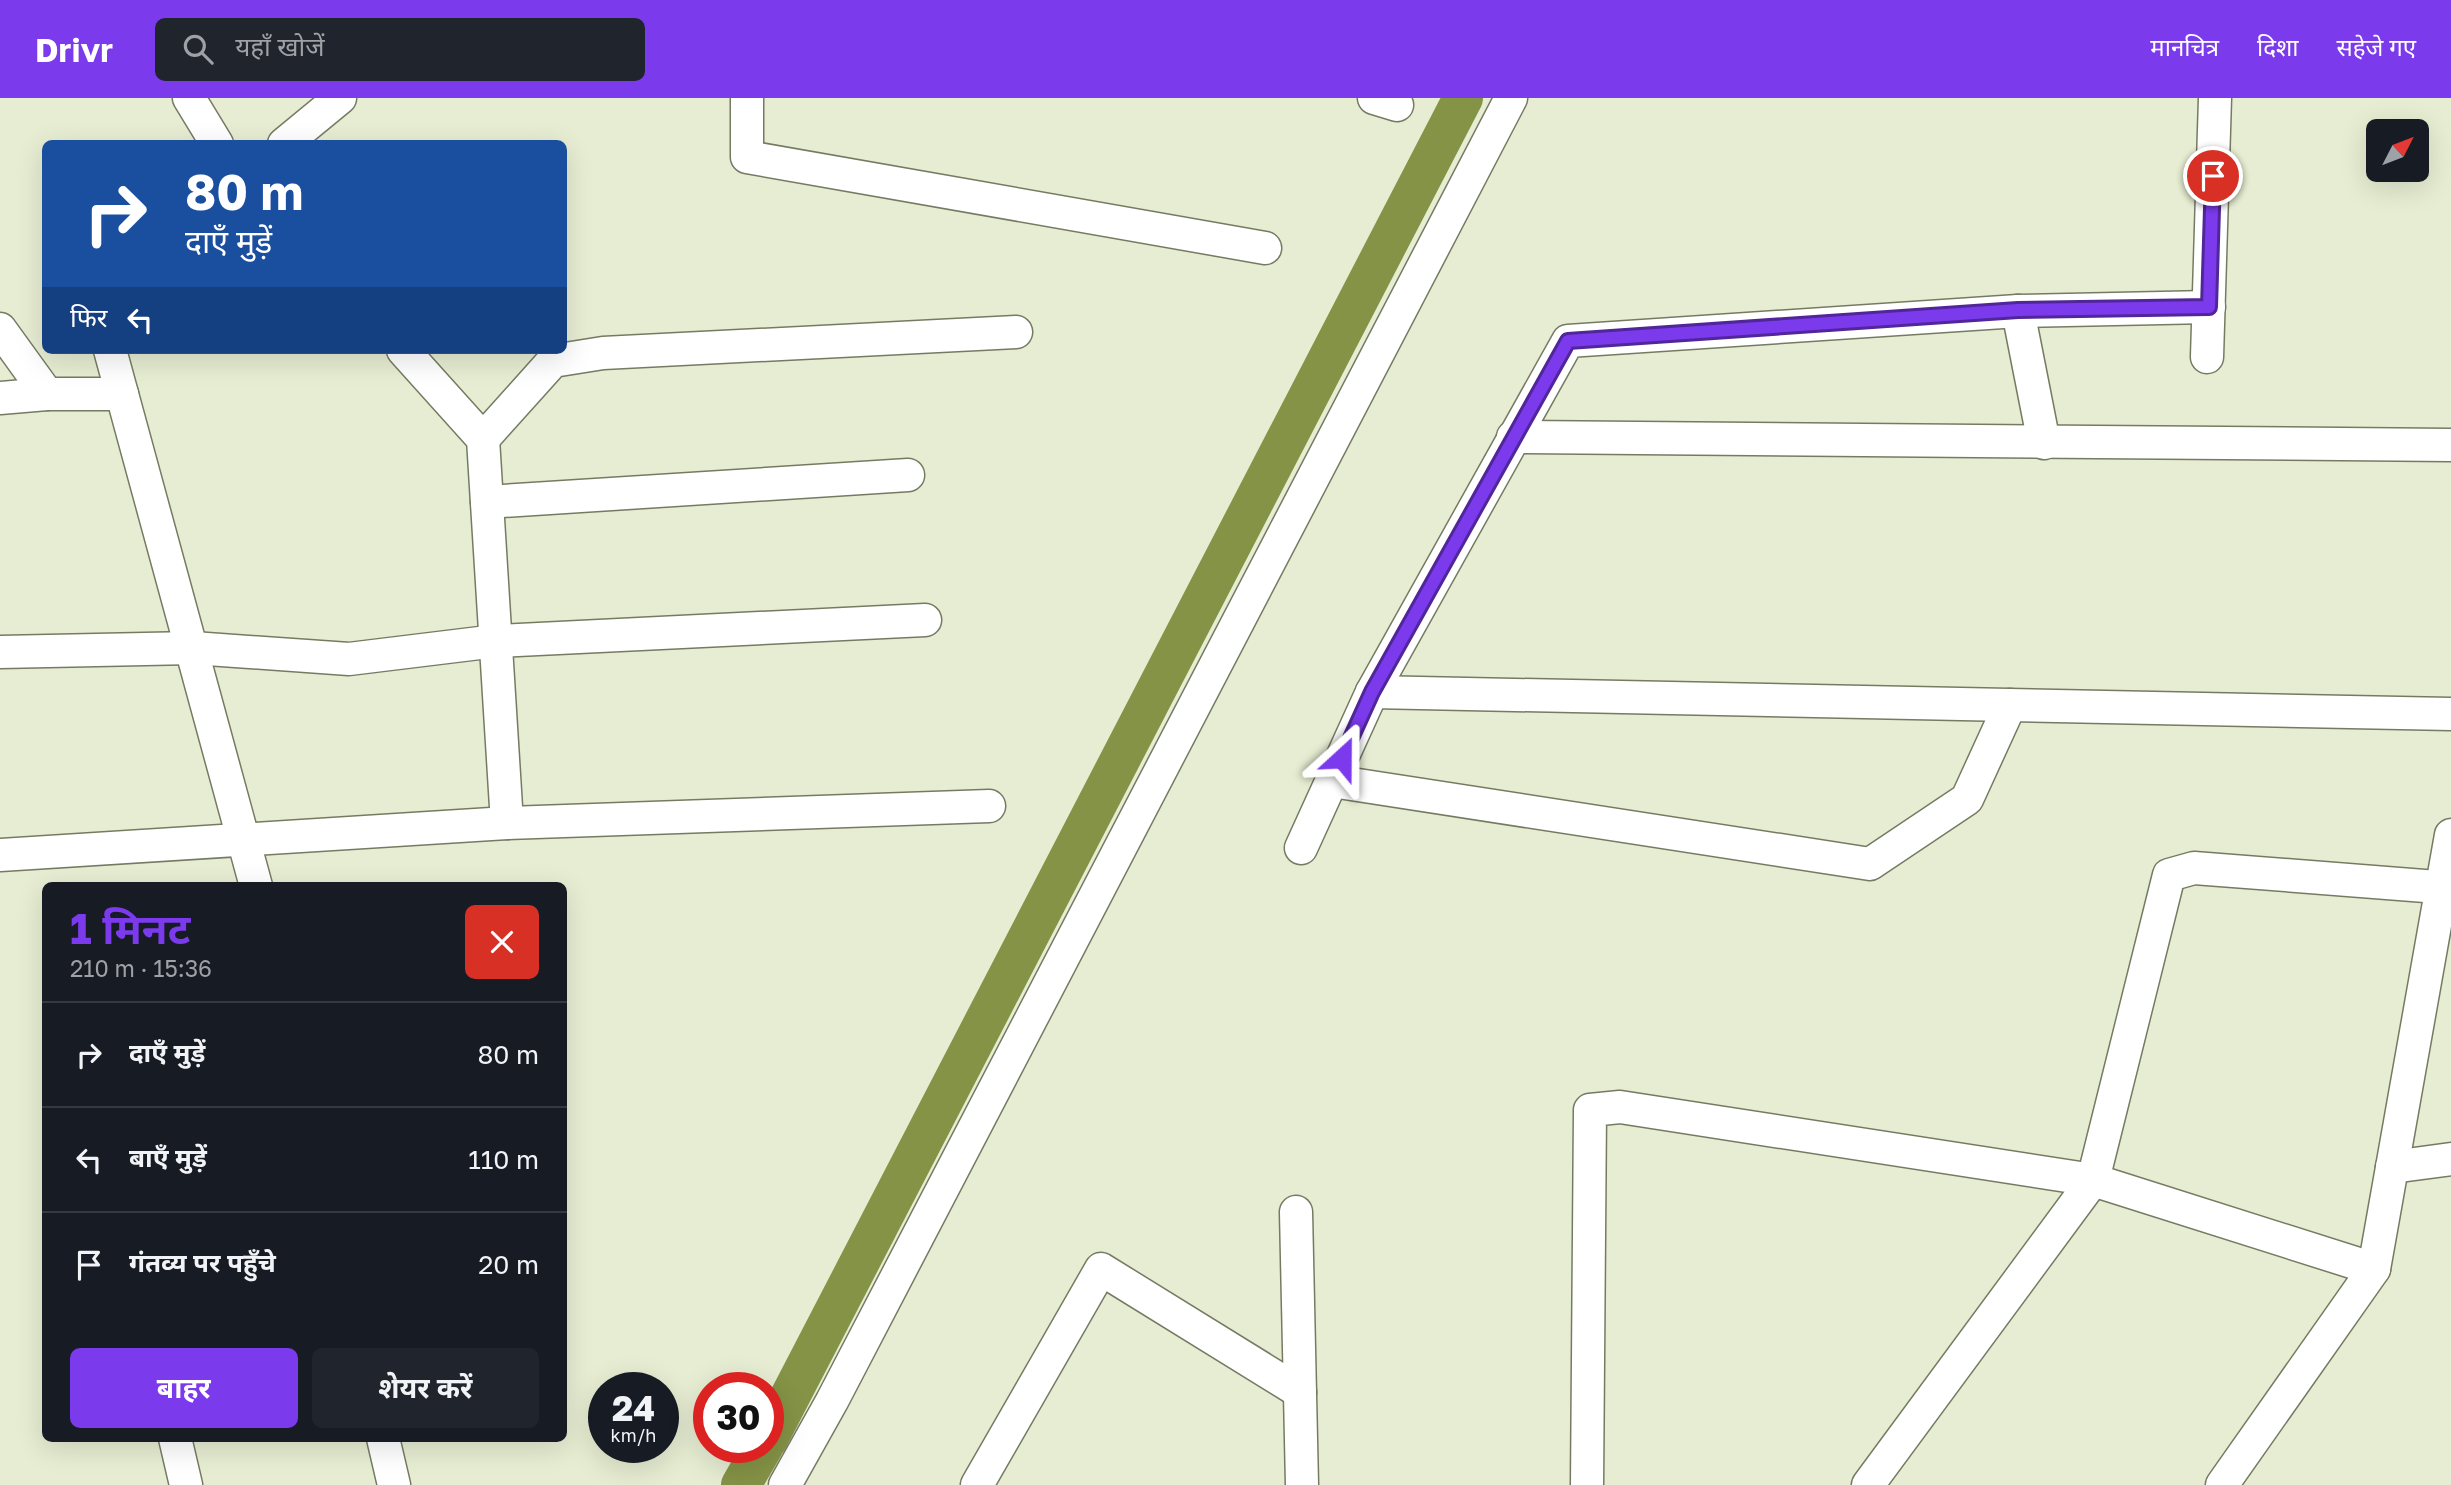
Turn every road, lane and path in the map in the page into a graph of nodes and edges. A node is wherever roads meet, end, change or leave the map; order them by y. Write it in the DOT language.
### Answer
graph roads {
  1 [pos="189,98"];
  2 [pos="340,98"];
  3 [pos="747,98"];
  4 [pos="1511,98"];
  5 [pos="2216,98"];
  6 [pos="215,140"];
  7 [pos="289,140"];
  8 [pos="1265,248"];
  9 [pos="2209,307"];
  10 [pos="2018,310"];
  11 [pos="0,329"];
  12 [pos="1016,332"];
  13 [pos="111,354"];
  14 [pos="407,354"];
  15 [pos="2207,357"];
  16 [pos="47,394"];
  17 [pos="122,394"];
  18 [pos="0,398"];
  19 [pos="1513,437"];
  20 [pos="484,439"];
  21 [pos="2044,443"];
  22 [pos="2451,445"];
  23 [pos="908,475"];
  24 [pos="487,502"];
  25 [pos="925,620"];
  26 [pos="496,641"];
  27 [pos="193,648"];
  28 [pos="0,652"];
  29 [pos="1372,692"];
  30 [pos="2010,705"];
  31 [pos="2451,714"];
  32 [pos="1332,781"];
  33 [pos="989,806"];
  34 [pos="508,823"];
  35 [pos="2451,835"];
  36 [pos="246,840"];
  37 [pos="1301,848"];
  38 [pos="0,855"];
  39 [pos="255,882"];
  40 [pos="2446,888"];
  41 [pos="2451,1159"];
  42 [pos="2392,1167"];
  43 [pos="2093,1180"];
  44 [pos="1296,1212"];
  45 [pos="2374,1269"];
  46 [pos="1300,1392"];
  47 [pos="176,1442"];
  48 [pos="384,1442"];
  49 [pos="186,1485"];
  50 [pos="394,1485"];
  51 [pos="785,1485"];
  52 [pos="977,1485"];
  53 [pos="1302,1485"];
  54 [pos="1587,1485"];
  55 [pos="1868,1485"];
  56 [pos="2221,1485"];
  1 -- 6 [label="street"];
  2 -- 7 [label="street"];
  3 -- 8 [label="street"];
  4 -- 51 [label="street"];
  5 -- 9 [label="street"];
  9 -- 10 [label="street"];
  9 -- 15 [label="street"];
  10 -- 19 [label="street"];
  10 -- 21 [label="street"];
  11 -- 16 [label="street"];
  12 -- 20 [label="street"];
  13 -- 17 [label="street"];
  14 -- 20 [label="street"];
  16 -- 17 [label="street"];
  16 -- 18 [label="street"];
  17 -- 27 [label="street"];
  19 -- 21 [label="street"];
  19 -- 29 [label="street"];
  20 -- 24 [label="street"];
  21 -- 22 [label="street"];
  23 -- 24 [label="street"];
  24 -- 26 [label="street"];
  25 -- 26 [label="street"];
  26 -- 27 [label="street"];
  26 -- 34 [label="street"];
  27 -- 28 [label="street"];
  27 -- 36 [label="street"];
  29 -- 30 [label="street"];
  29 -- 32 [label="street"];
  30 -- 31 [label="street"];
  30 -- 32 [label="street"];
  32 -- 37 [label="street"];
  33 -- 34 [label="street"];
  34 -- 36 [label="street"];
  35 -- 40 [label="street"];
  36 -- 38 [label="street"];
  36 -- 39 [label="street"];
  40 -- 42 [label="street"];
  40 -- 43 [label="street"];
  41 -- 42 [label="street"];
  42 -- 45 [label="street"];
  43 -- 45 [label="street"];
  43 -- 54 [label="street"];
  43 -- 55 [label="street"];
  44 -- 46 [label="street"];
  45 -- 56 [label="street"];
  46 -- 52 [label="street"];
  46 -- 53 [label="street"];
  47 -- 49 [label="street"];
  48 -- 50 [label="street"];
}
